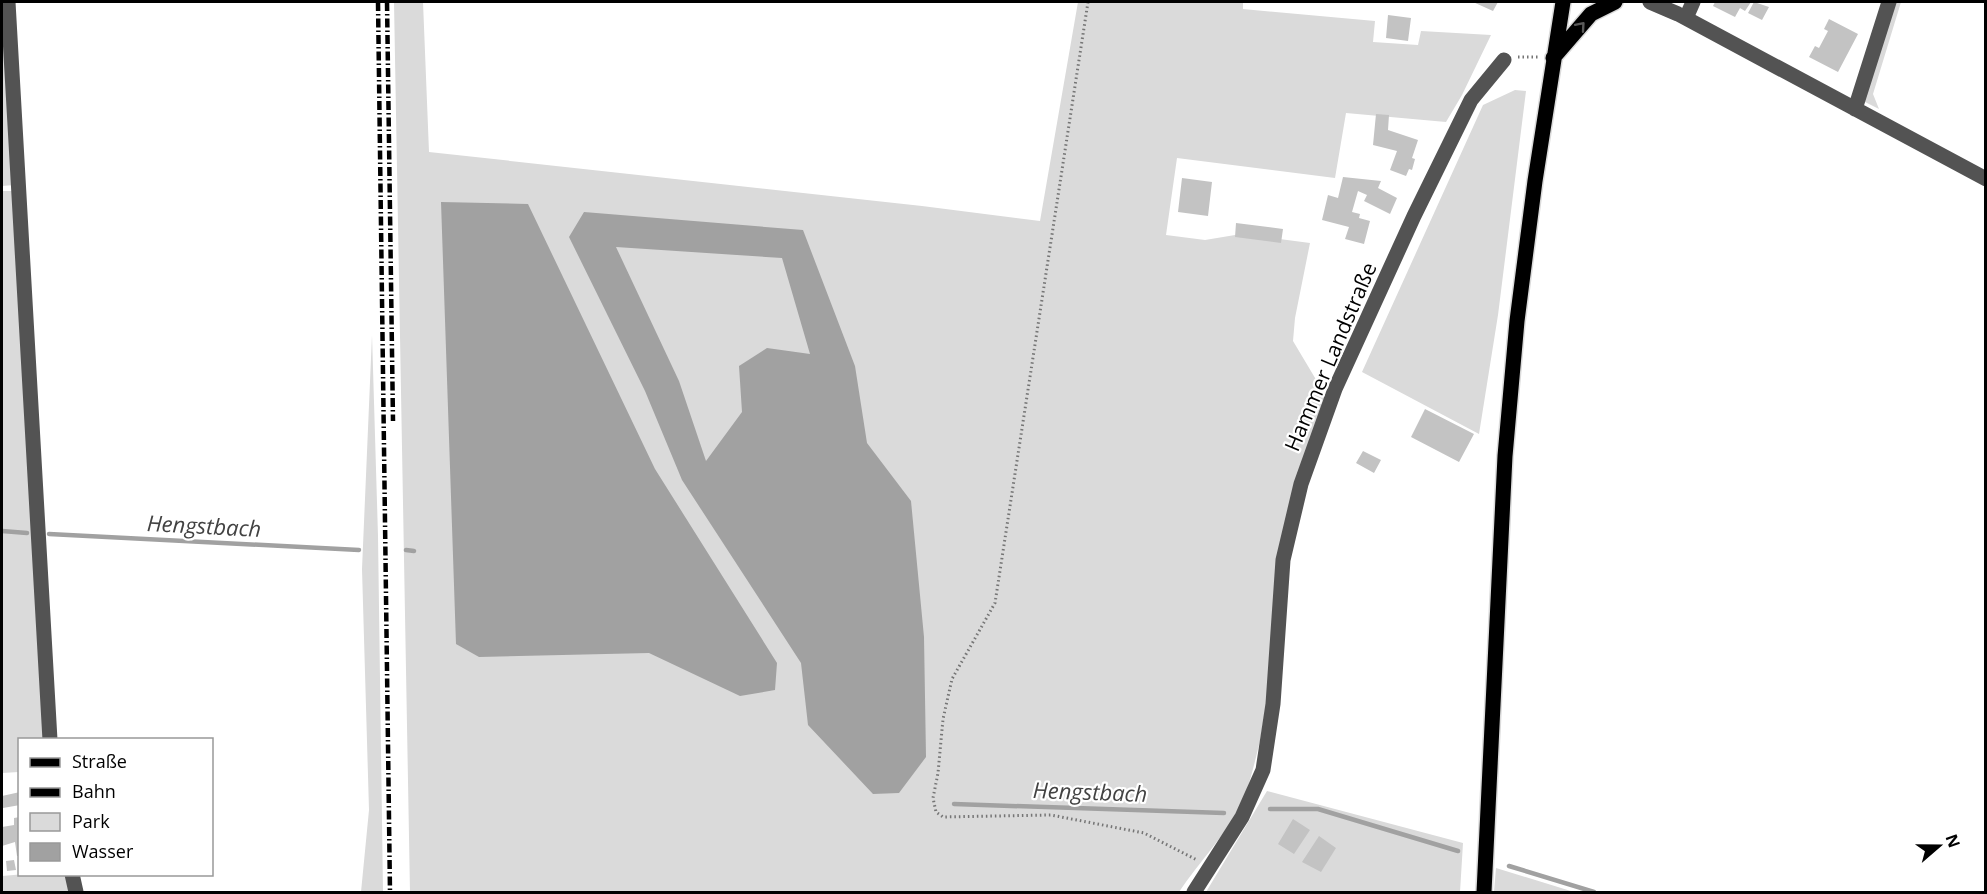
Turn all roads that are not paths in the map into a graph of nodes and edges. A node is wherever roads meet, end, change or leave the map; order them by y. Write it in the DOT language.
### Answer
graph roads {
  1 [pos="8,2"];
  2 [pos="1563,2"];
  3 [pos="1615,2"];
  4 [pos="1650,2"];
  5 [pos="1693,2"];
  6 [pos="1889,2"];
  7 [pos="1686,18"];
  8 [pos="1553,58"];
  9 [pos="1504,60"];
  10 [pos="1855,109"];
  11 [pos="1986,179"];
  12 [pos="2,189"];
  13 [pos="18,189"];
  14 [pos="50,738"];
  15 [pos="72,876"];
  16 [pos="76,892"];
  17 [pos="1194,892"];
  18 [pos="1484,892"];
  1 -- 13 [label="street"];
  2 -- 8 [label="main road"];
  8 -- 3 [label="main road, one-way"];
  4 -- 7 [label="street"];
  5 -- 7 [label="street"];
  6 -- 10 [label="street"];
  7 -- 10 [label="street"];
  8 -- 18 [label="main road"];
  9 -- 17 [label="street, Hammer Landstraße"];
  10 -- 11 [label="street"];
  12 -- 13 [label="street"];
  13 -- 14 [label="street"];
  15 -- 16 [label="street"];
}
